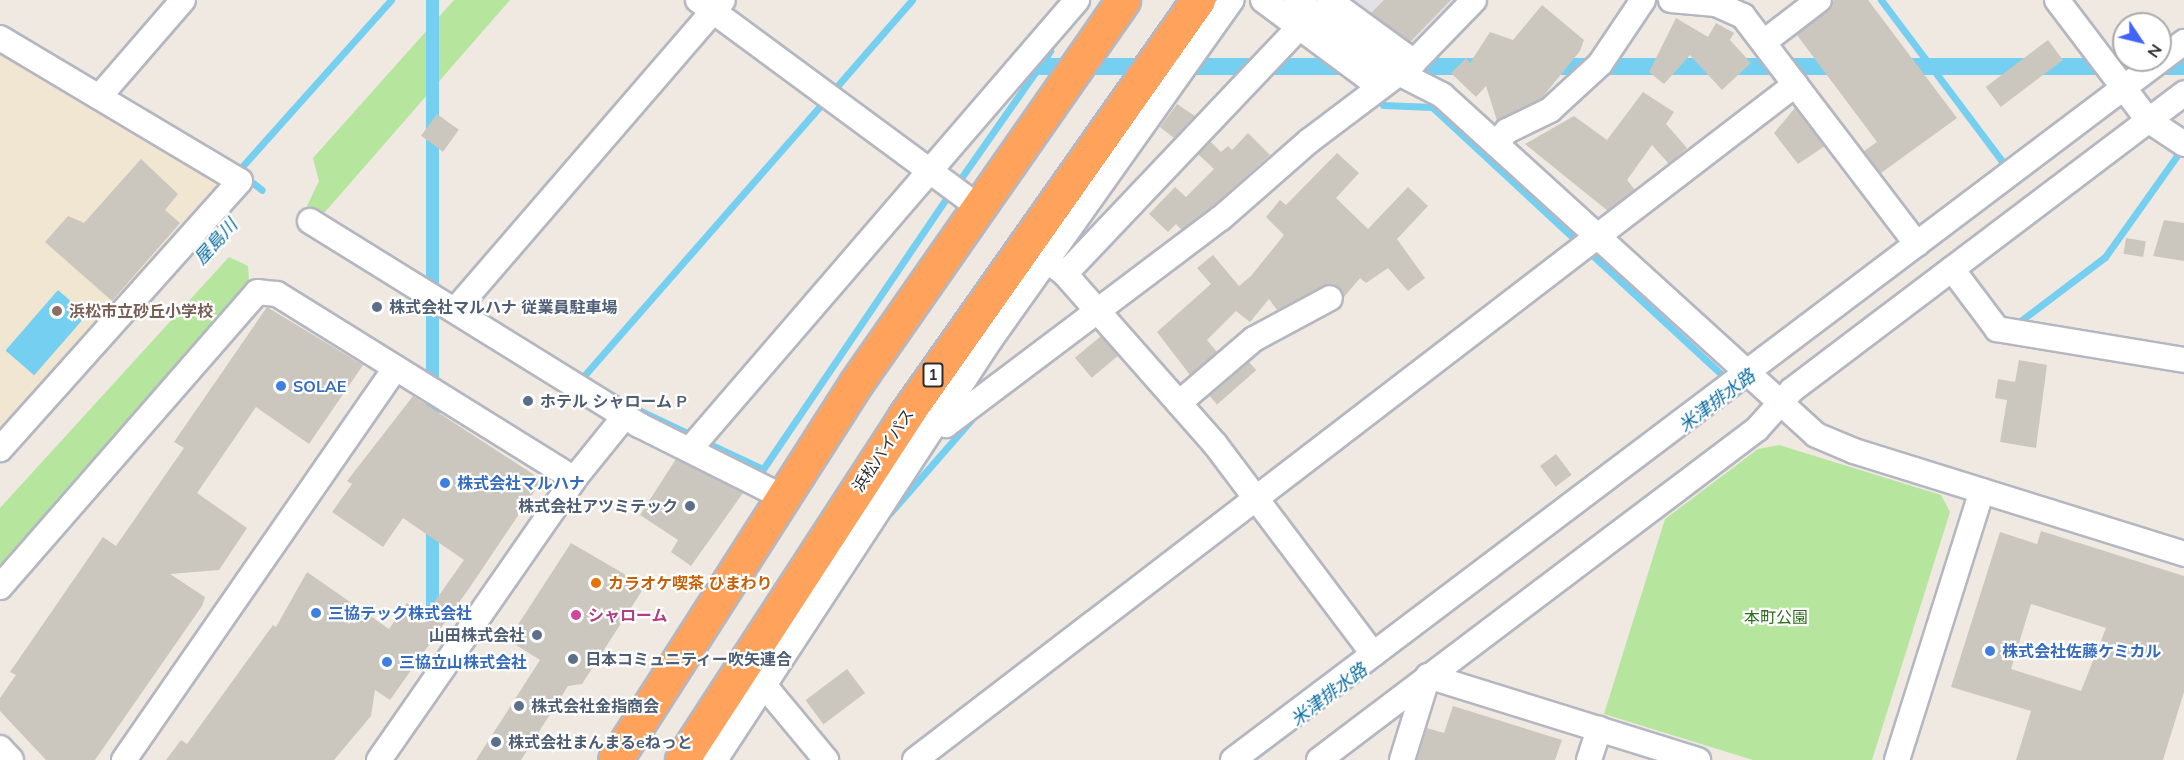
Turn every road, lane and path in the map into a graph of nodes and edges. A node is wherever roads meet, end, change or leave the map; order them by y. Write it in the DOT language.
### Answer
graph roads {
  1 [pos="183,0"];
  2 [pos="1077,0"];
  3 [pos="1123,0"];
  4 [pos="1197,0"];
  5 [pos="1232,0"];
  6 [pos="1263,0"];
  7 [pos="1296,0"];
  8 [pos="1329,0"];
  9 [pos="1474,0"];
  10 [pos="1643,0"];
  11 [pos="1671,0"];
  12 [pos="1819,0"];
  13 [pos="2057,0"];
  14 [pos="711,4"];
  15 [pos="1299,27"];
  16 [pos="0,38"];
  17 [pos="1764,42"];
  18 [pos="2184,42"];
  19 [pos="1398,74"];
  20 [pos="1796,84"];
  21 [pos="2125,91"];
  22 [pos="2184,93"];
  23 [pos="99,97"];
  24 [pos="2145,117"];
  25 [pos="1496,144"];
  26 [pos="2184,144"];
  27 [pos="928,170"];
  28 [pos="977,206"];
  29 [pos="310,221"];
  30 [pos="1598,238"];
  31 [pos="1917,244"];
  32 [pos="1056,267"];
  33 [pos="1952,269"];
  34 [pos="1330,298"];
  35 [pos="456,309"];
  36 [pos="1098,310"];
  37 [pos="2184,360"];
  38 [pos="395,368"];
  39 [pos="1746,375"];
  40 [pos="1179,403"];
  41 [pos="1776,403"];
  42 [pos="625,416"];
  43 [pos="937,419"];
  44 [pos="0,449"];
  45 [pos="690,449"];
  46 [pos="574,479"];
  47 [pos="1982,491"];
  48 [pos="781,496"];
  49 [pos="1257,500"];
  50 [pos="2184,554"];
  51 [pos="0,587"];
  52 [pos="1373,654"];
  53 [pos="1428,676"];
  54 [pos="764,684"];
  55 [pos="1599,729"];
  56 [pos="0,748"];
  57 [pos="698,752"];
  58 [pos="11,760"];
  59 [pos="124,760"];
  60 [pos="379,760"];
  61 [pos="615,760"];
  62 [pos="677,760"];
  63 [pos="826,760"];
  64 [pos="915,760"];
  65 [pos="1233,760"];
  66 [pos="1319,760"];
  67 [pos="1402,760"];
  68 [pos="1589,760"];
  69 [pos="1698,760"];
  70 [pos="1898,760"];
  1 -- 23 [label="street"];
  2 -- 27 [label="street"];
  3 -- 28 [label="highway"];
  4 -- 57 [label="highway, 浜松バイパス / 1"];
  5 -- 32 [label="street"];
  6 -- 15 [label="street"];
  7 -- 19 [label="street"];
  8 -- 19 [label="street"];
  9 -- 19 [label="street"];
  10 -- 25 [label="street"];
  11 -- 17 [label="street"];
  12 -- 17 [label="street"];
  13 -- 21 [label="street"];
  14 -- 27 [label="street"];
  14 -- 35 [label="street"];
  15 -- 19 [label="street"];
  15 -- 32 [label="street"];
  16 -- 23 [label="street"];
  17 -- 20 [label="street"];
  18 -- 21 [label="street"];
  19 -- 25 [label="street"];
  19 -- 36 [label="street"];
  20 -- 30 [label="street"];
  20 -- 31 [label="street"];
  21 -- 24 [label="street"];
  21 -- 31 [label="street"];
  22 -- 24 [label="street"];
  23 -- 44 [label="street"];
  24 -- 26 [label="street"];
  24 -- 33 [label="street"];
  25 -- 30 [label="street"];
  27 -- 28 [label="street"];
  27 -- 45 [label="street"];
  28 -- 48 [label="highway"];
  29 -- 35 [label="street"];
  30 -- 39 [label="street"];
  30 -- 49 [label="street"];
  31 -- 39 [label="street"];
  32 -- 36 [label="street"];
  32 -- 43 [label="street"];
  33 -- 37 [label="street"];
  33 -- 41 [label="street"];
  34 -- 40 [label="street"];
  35 -- 42 [label="street"];
  36 -- 40 [label="street"];
  36 -- 43 [label="street"];
  38 -- 46 [label="street"];
  38 -- 51 [label="street"];
  38 -- 59 [label="street"];
  39 -- 41 [label="street"];
  39 -- 52 [label="street"];
  40 -- 49 [label="street"];
  41 -- 47 [label="street"];
  41 -- 53 [label="street"];
  42 -- 45 [label="street"];
  42 -- 46 [label="street"];
  43 -- 54 [label="street"];
  45 -- 48 [label="street"];
  46 -- 60 [label="street"];
  47 -- 50 [label="street"];
  47 -- 70 [label="street"];
  48 -- 61 [label="highway"];
  49 -- 52 [label="street"];
  49 -- 64 [label="street"];
  52 -- 65 [label="street"];
  53 -- 55 [label="street"];
  53 -- 66 [label="street"];
  53 -- 67 [label="street"];
  54 -- 57 [label="street"];
  54 -- 63 [label="street"];
  55 -- 68 [label="street"];
  55 -- 69 [label="street"];
  56 -- 58 [label="street"];
  57 -- 62 [label="highway, 浜松バイパス"];
}
